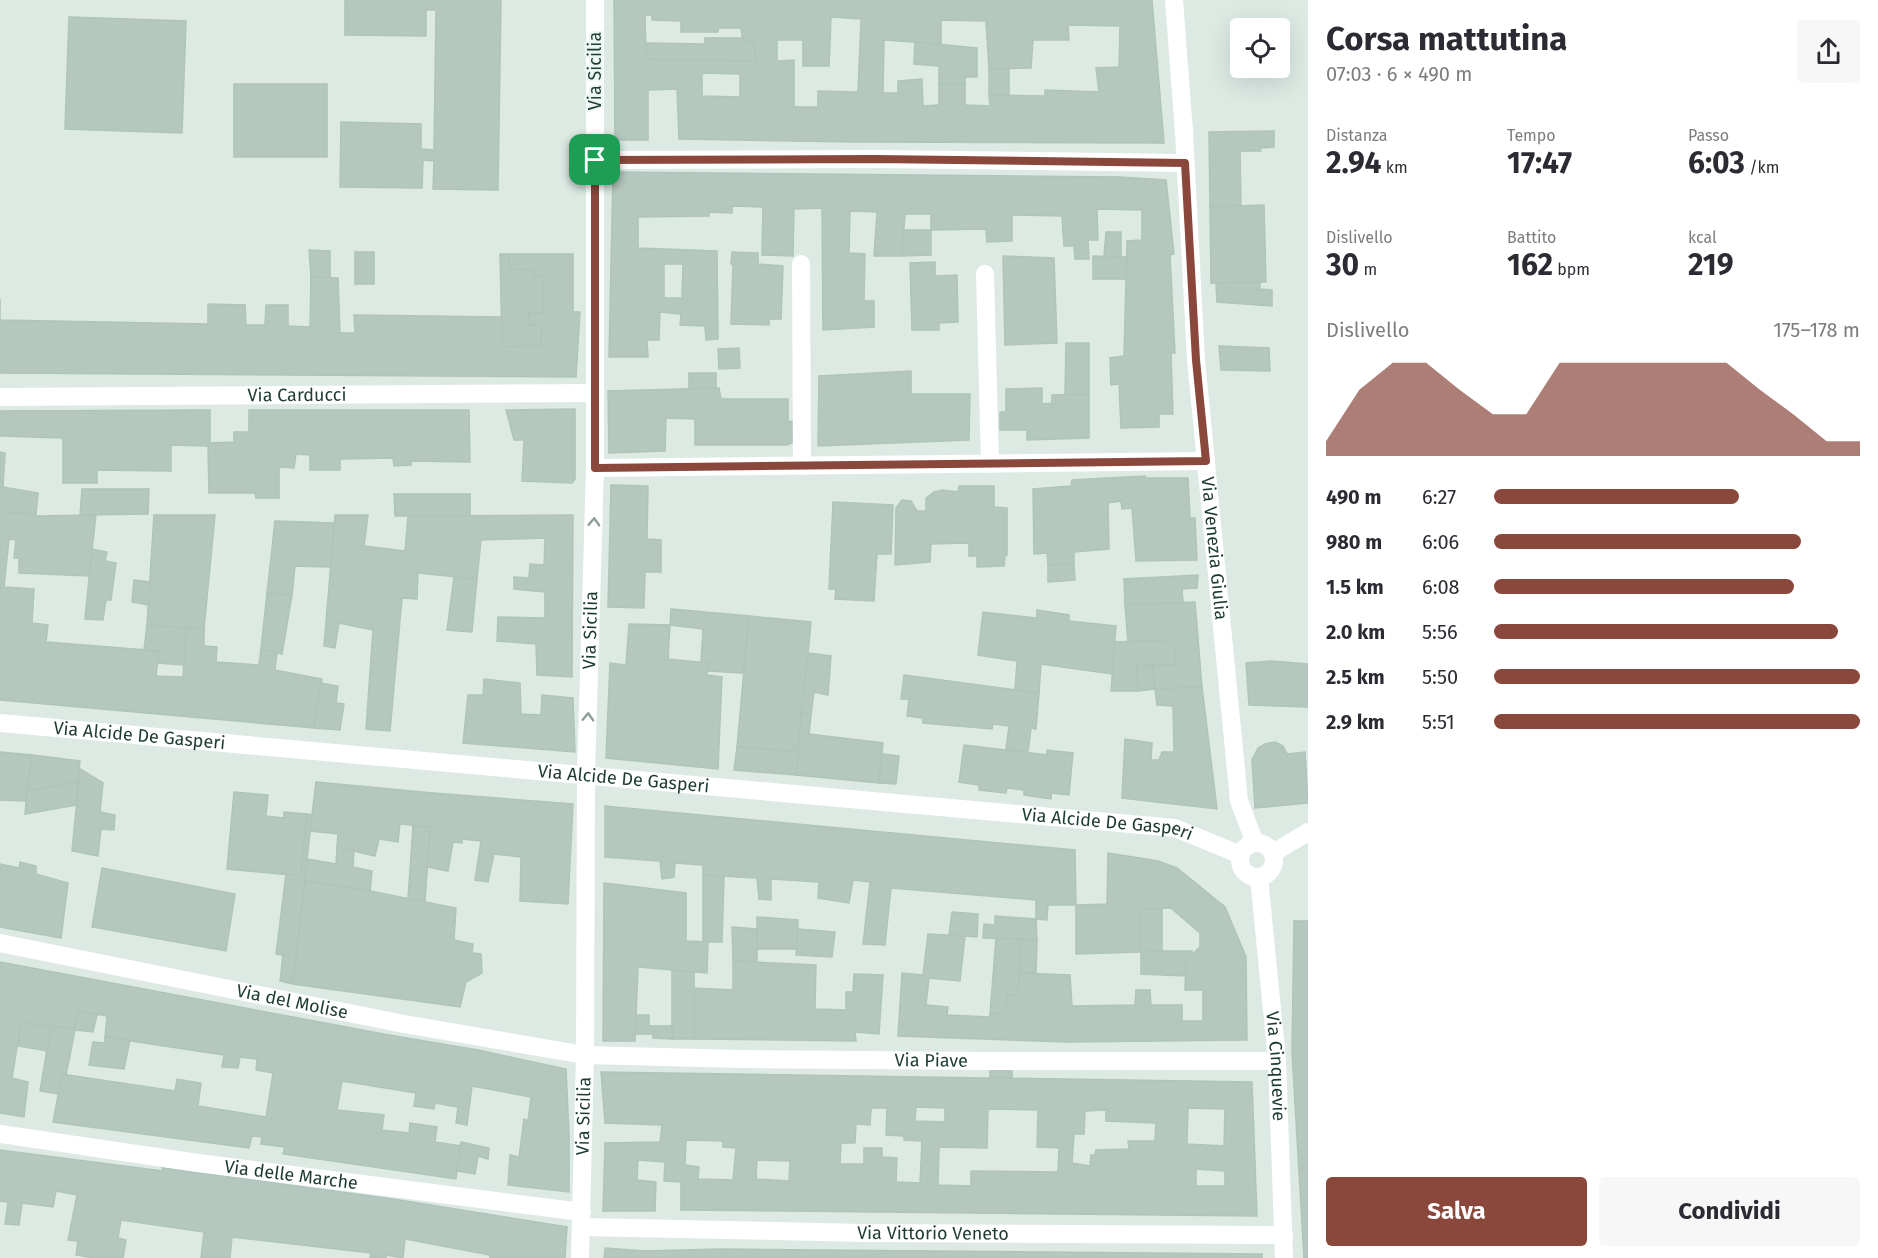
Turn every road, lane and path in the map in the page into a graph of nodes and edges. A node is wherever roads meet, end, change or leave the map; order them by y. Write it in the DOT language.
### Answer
graph roads {
  1 [pos="595,0"];
  2 [pos="1174,0"];
  3 [pos="595,160"];
  4 [pos="1185,163"];
  5 [pos="801,264"];
  6 [pos="986,274"];
  7 [pos="595,393"];
  8 [pos="0,397"];
  9 [pos="1206,461"];
  10 [pos="990,464"];
  11 [pos="802,466"];
  12 [pos="595,468"];
  13 [pos="0,723"];
  14 [pos="586,775"];
  15 [pos="1308,832"];
  16 [pos="1255,843"];
  17 [pos="1273,853"];
  18 [pos="1241,855"];
  19 [pos="1259,877"];
  20 [pos="0,943"];
  21 [pos="585,1055"];
  22 [pos="1276,1061"];
  23 [pos="0,1134"];
  24 [pos="582,1220"];
  25 [pos="1284,1235"];
  26 [pos="580,1258"];
  27 [pos="1284,1258"];
  1 -- 3 [label="street, Via Sicilia"];
  2 -- 4 [label="street, Via Venezia Giulia"];
  3 -- 4 [label="street"];
  3 -- 7 [label="street, Via Sicilia"];
  4 -- 9 [label="street, Via Venezia Giulia"];
  5 -- 11 [label="street"];
  6 -- 10 [label="street"];
  7 -- 8 [label="street, Via Carducci"];
  7 -- 12 [label="street, Via Sicilia"];
  9 -- 10 [label="street"];
  9 -- 16 [label="street, Via Venezia Giulia"];
  10 -- 11 [label="street"];
  11 -- 12 [label="street"];
  14 -- 12 [label="street, Via Sicilia, one-way"];
  13 -- 14 [label="street, Via Alcide De Gasperi"];
  14 -- 18 [label="street, Via Alcide De Gasperi"];
  14 -- 21 [label="street, Via Sicilia"];
  15 -- 17 [label="street"];
  16 -- 17 [label="street"];
  16 -- 18 [label="street"];
  17 -- 19 [label="street"];
  18 -- 19 [label="street"];
  19 -- 22 [label="street, Via Cinquevie"];
  20 -- 21 [label="street, Via del Molise"];
  21 -- 22 [label="street, Via Piave"];
  21 -- 24 [label="street, Via Sicilia"];
  22 -- 25 [label="street, Via Cinquevie"];
  23 -- 24 [label="street, Via delle Marche"];
  24 -- 25 [label="street, Via Vittorio Veneto"];
  24 -- 26 [label="street, Via Sicilia"];
  25 -- 27 [label="street, Via Cinquevie"];
}
